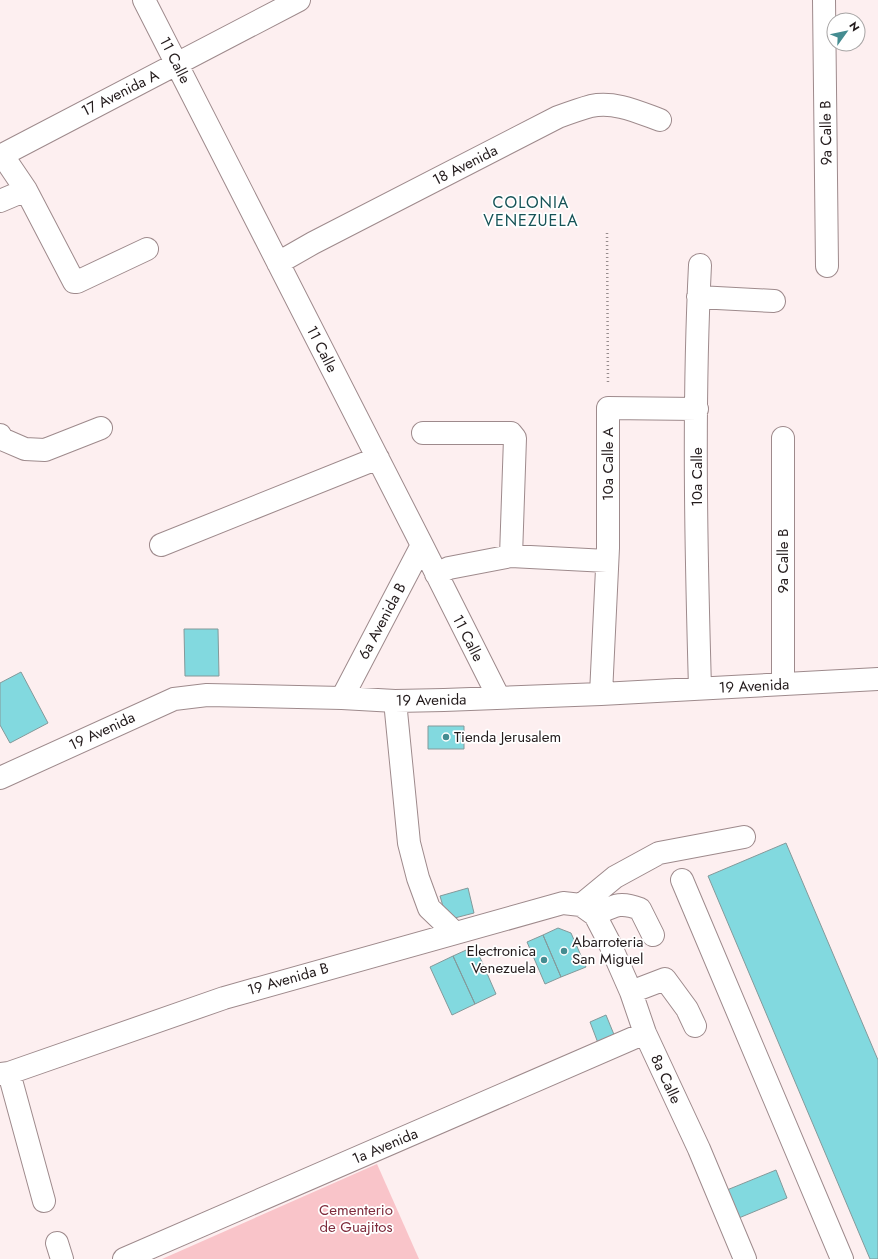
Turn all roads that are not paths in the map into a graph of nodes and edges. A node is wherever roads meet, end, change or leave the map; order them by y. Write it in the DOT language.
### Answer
graph roads {
  1 [pos="144,0"];
  2 [pos="299,0"];
  3 [pos="824,0"];
  4 [pos="176,64"];
  5 [pos="660,120"];
  6 [pos="26,190"];
  7 [pos="0,201"];
  8 [pos="147,249"];
  9 [pos="278,263"];
  10 [pos="700,265"];
  11 [pos="827,266"];
  12 [pos="698,297"];
  13 [pos="774,301"];
  14 [pos="697,409"];
  15 [pos="101,428"];
  16 [pos="423,433"];
  17 [pos="0,435"];
  18 [pos="783,438"];
  19 [pos="378,458"];
  20 [pos="162,545"];
  21 [pos="422,545"];
  22 [pos="511,556"];
  23 [pos="607,562"];
  24 [pos="436,574"];
  25 [pos="878,679"];
  26 [pos="783,684"];
  27 [pos="700,688"];
  28 [pos="601,694"];
  29 [pos="342,698"];
  30 [pos="499,698"];
  31 [pos="395,701"];
  32 [pos="0,778"];
  33 [pos="744,837"];
  34 [pos="682,880"];
  35 [pos="588,910"];
  36 [pos="454,932"];
  37 [pos="653,934"];
  38 [pos="631,992"];
  39 [pos="695,1026"];
  40 [pos="645,1033"];
  41 [pos="4,1074"];
  42 [pos="44,1201"];
  43 [pos="124,1259"];
  44 [pos="745,1259"];
  45 [pos="842,1259"];
  1 -- 4 [label="street, 11 Calle"];
  2 -- 4 [label="street, 17 Avenida A"];
  3 -- 11 [label="street, 9a Calle B"];
  4 -- 6 [label="street, 17 Avenida A"];
  4 -- 9 [label="street, 11 Calle"];
  5 -- 9 [label="street, 18 Avenida"];
  6 -- 7 [label="street"];
  6 -- 8 [label="street"];
  9 -- 19 [label="street, 11 Calle"];
  10 -- 12 [label="street, 10a Calle"];
  12 -- 13 [label="street"];
  12 -- 14 [label="street, 10a Calle"];
  14 -- 23 [label="street, 10a Calle A"];
  14 -- 27 [label="street, 10a Calle"];
  15 -- 17 [label="street"];
  16 -- 22 [label="street"];
  18 -- 26 [label="street, 9a Calle B"];
  19 -- 20 [label="street"];
  19 -- 21 [label="street, 11 Calle"];
  21 -- 24 [label="street, 11 Calle"];
  21 -- 29 [label="street, 6a Avenida B"];
  22 -- 23 [label="street"];
  22 -- 24 [label="street"];
  23 -- 28 [label="street, 10a Calle A"];
  24 -- 30 [label="street, 11 Calle"];
  25 -- 26 [label="street, 19 Avenida"];
  26 -- 27 [label="street, 19 Avenida"];
  27 -- 28 [label="street, 19 Avenida"];
  28 -- 30 [label="street, 19 Avenida"];
  29 -- 31 [label="street, 19 Avenida"];
  29 -- 32 [label="street, 19 Avenida"];
  30 -- 31 [label="street, 19 Avenida"];
  31 -- 36 [label="street"];
  33 -- 35 [label="street"];
  34 -- 45 [label="street"];
  35 -- 36 [label="street, 19 Avenida B"];
  35 -- 37 [label="street"];
  35 -- 38 [label="street, 8a Calle"];
  36 -- 41 [label="street, 19 Avenida B"];
  38 -- 39 [label="street"];
  38 -- 40 [label="street, 8a Calle"];
  40 -- 43 [label="street, 1a Avenida"];
  40 -- 44 [label="street, 8a Calle"];
  41 -- 42 [label="street"];
}
